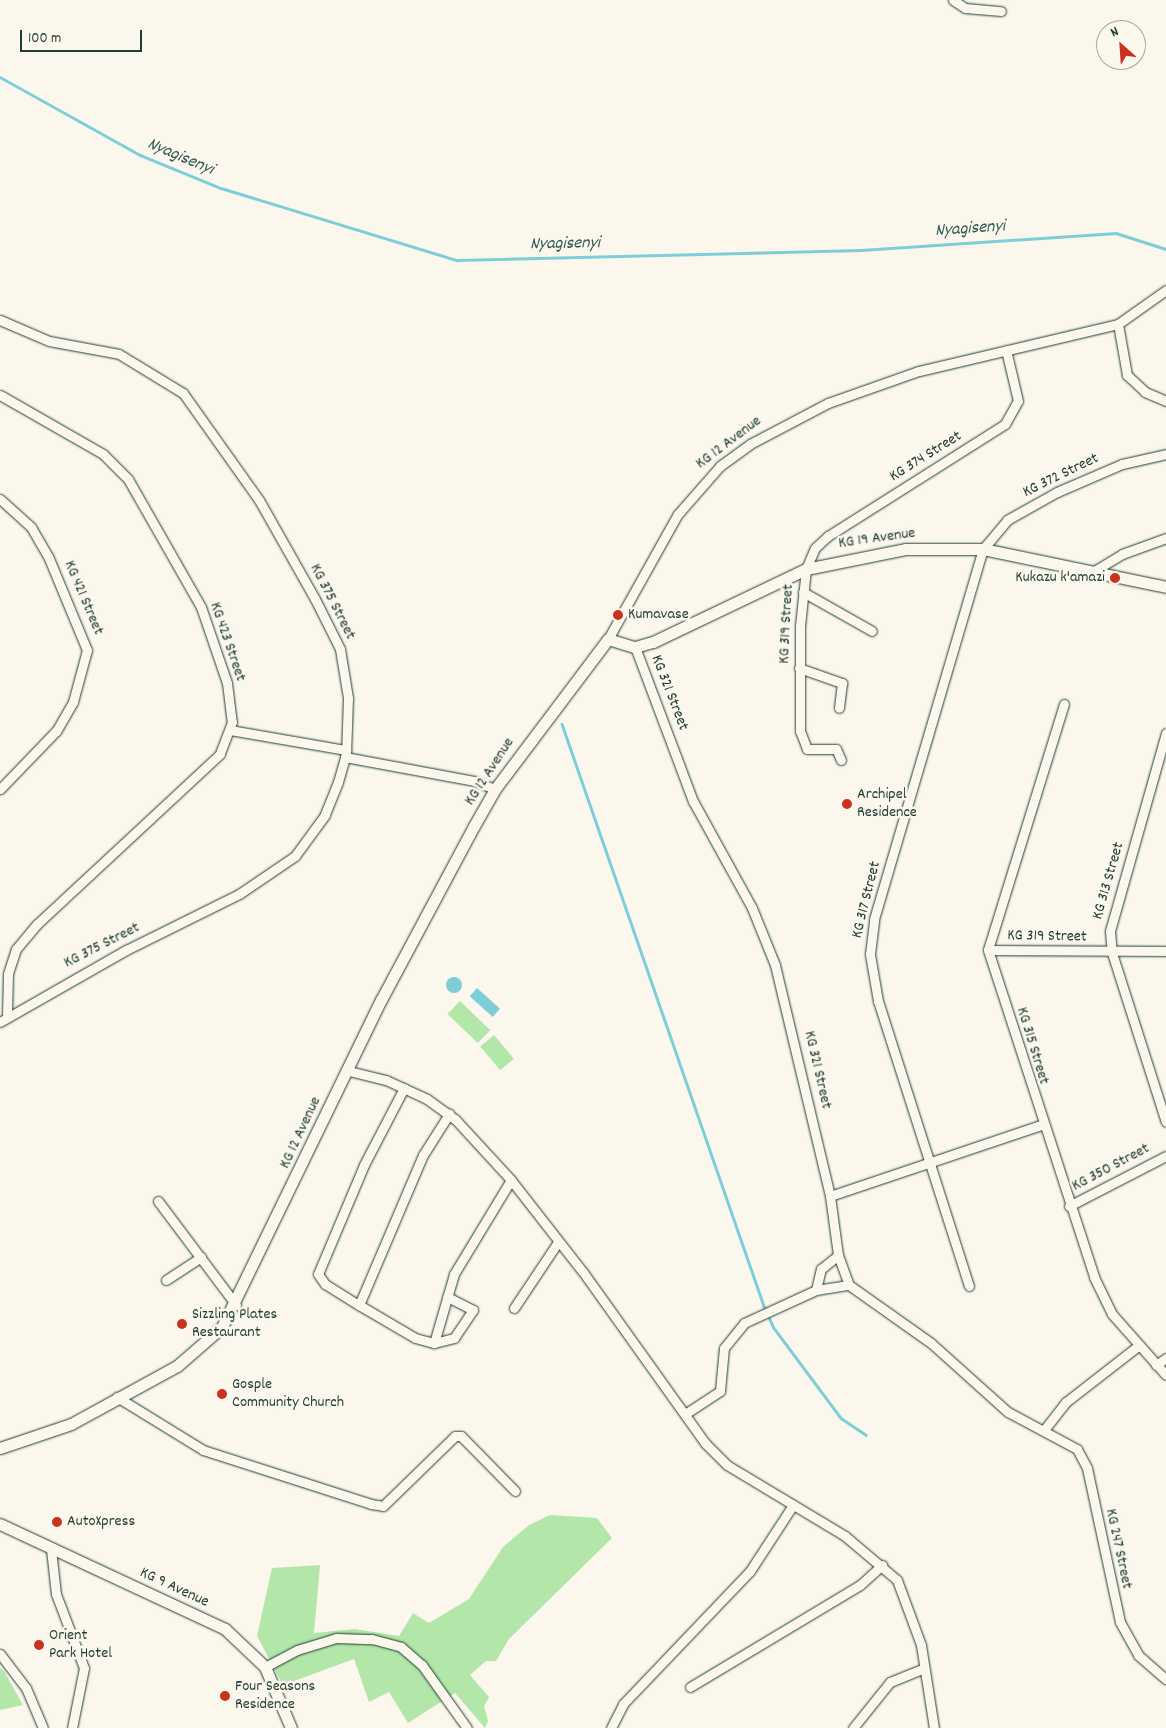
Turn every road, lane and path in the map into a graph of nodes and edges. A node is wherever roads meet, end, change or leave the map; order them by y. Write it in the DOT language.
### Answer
graph roads {
  1 [pos="953,0"];
  2 [pos="1001,11"];
  3 [pos="1166,290"];
  4 [pos="0,320"];
  5 [pos="1118,324"];
  6 [pos="1006,350"];
  7 [pos="0,395"];
  8 [pos="1166,401"];
  9 [pos="1166,454"];
  10 [pos="0,499"];
  11 [pos="1166,538"];
  12 [pos="983,549"];
  13 [pos="806,569"];
  14 [pos="1094,571"];
  15 [pos="1166,587"];
  16 [pos="803,592"];
  17 [pos="872,631"];
  18 [pos="608,639"];
  19 [pos="635,647"];
  20 [pos="799,668"];
  21 [pos="1064,704"];
  22 [pos="840,708"];
  23 [pos="230,730"];
  24 [pos="1166,733"];
  25 [pos="346,754"];
  26 [pos="840,760"];
  27 [pos="0,788"];
  28 [pos="495,789"];
  29 [pos="988,950"];
  30 [pos="1166,951"];
  31 [pos="1112,953"];
  32 [pos="4,1018"];
  33 [pos="348,1071"];
  34 [pos="404,1088"];
  35 [pos="449,1114"];
  36 [pos="1166,1122"];
  37 [pos="1041,1125"];
  38 [pos="1166,1156"];
  39 [pos="932,1160"];
  40 [pos="511,1180"];
  41 [pos="830,1196"];
  42 [pos="158,1201"];
  43 [pos="1069,1206"];
  44 [pos="558,1242"];
  45 [pos="838,1255"];
  46 [pos="201,1257"];
  47 [pos="166,1280"];
  48 [pos="849,1285"];
  49 [pos="969,1286"];
  50 [pos="816,1290"];
  51 [pos="447,1297"];
  52 [pos="236,1305"];
  53 [pos="359,1305"];
  54 [pos="514,1308"];
  55 [pos="434,1343"];
  56 [pos="1138,1346"];
  57 [pos="1166,1358"];
  58 [pos="1156,1365"];
  59 [pos="1166,1375"];
  60 [pos="116,1398"];
  61 [pos="685,1414"];
  62 [pos="1044,1430"];
  63 [pos="0,1448"];
  64 [pos="515,1492"];
  65 [pos="793,1506"];
  66 [pos="0,1524"];
  67 [pos="51,1549"];
  68 [pos="882,1564"];
  69 [pos="0,1654"];
  70 [pos="265,1667"];
  71 [pos="924,1668"];
  72 [pos="1166,1680"];
  73 [pos="690,1687"];
  74 [pos="43,1728"];
  75 [pos="72,1728"];
  76 [pos="291,1728"];
  77 [pos="467,1728"];
  78 [pos="611,1728"];
  79 [pos="853,1728"];
  80 [pos="934,1728"];
  1 -- 2 [label="street"];
  3 -- 5 [label="street, KG 12 Avenue"];
  4 -- 25 [label="street, KG 375 Street"];
  5 -- 6 [label="street, KG 12 Avenue"];
  5 -- 8 [label="street"];
  6 -- 13 [label="street, KG 374 Street"];
  6 -- 18 [label="street, KG 12 Avenue"];
  7 -- 23 [label="street, KG 423 Street"];
  9 -- 12 [label="street, KG 372 Street"];
  10 -- 27 [label="street, KG 421 Street"];
  11 -- 14 [label="street"];
  12 -- 13 [label="main road, KG 19 Avenue"];
  12 -- 14 [label="main road, KG 19 Avenue"];
  12 -- 39 [label="street, KG 317 Street"];
  13 -- 16 [label="street, KG 319 Street"];
  13 -- 19 [label="main road, KG 19 Avenue"];
  14 -- 15 [label="main road, KG 19 Avenue"];
  16 -- 17 [label="street"];
  16 -- 20 [label="street, KG 319 Street"];
  18 -- 19 [label="main road"];
  18 -- 28 [label="main road, KG 12 Avenue"];
  19 -- 41 [label="street, KG 321 Street"];
  20 -- 22 [label="street"];
  20 -- 26 [label="street, KG 319 Street"];
  21 -- 29 [label="street"];
  23 -- 25 [label="street"];
  23 -- 32 [label="street, KG 423 Street"];
  24 -- 31 [label="street, KG 313 Street"];
  25 -- 28 [label="street"];
  25 -- 32 [label="street, KG 375 Street"];
  28 -- 33 [label="main road, KG 12 Avenue"];
  29 -- 31 [label="street, KG 319 Street"];
  29 -- 37 [label="street, KG 315 Street"];
  30 -- 31 [label="street, KG 319 Street"];
  31 -- 36 [label="street, KG 313 Street"];
  33 -- 34 [label="street"];
  33 -- 52 [label="main road, KG 12 Avenue"];
  34 -- 35 [label="street"];
  34 -- 53 [label="street"];
  35 -- 40 [label="street"];
  35 -- 53 [label="street"];
  37 -- 39 [label="street"];
  37 -- 43 [label="street, KG 315 Street"];
  38 -- 43 [label="street, KG 350 Street"];
  39 -- 41 [label="street"];
  39 -- 49 [label="street, KG 317 Street"];
  40 -- 44 [label="street"];
  40 -- 51 [label="street"];
  41 -- 45 [label="street, KG 321 Street"];
  42 -- 46 [label="street"];
  43 -- 56 [label="street, KG 315 Street"];
  44 -- 54 [label="street"];
  44 -- 61 [label="street"];
  45 -- 48 [label="street, KG 321 Street"];
  45 -- 50 [label="street"];
  46 -- 47 [label="street"];
  46 -- 52 [label="street"];
  48 -- 50 [label="street"];
  48 -- 62 [label="street"];
  50 -- 61 [label="street"];
  51 -- 55 [label="street"];
  51 -- 55 [label="street"];
  52 -- 60 [label="main road, KG 12 Avenue"];
  53 -- 55 [label="street"];
  56 -- 58 [label="street, KG 315 Street"];
  56 -- 62 [label="street"];
  57 -- 58 [label="street"];
  58 -- 59 [label="street, KG 315 Street"];
  60 -- 63 [label="main road, KG 12 Avenue"];
  60 -- 64 [label="street"];
  61 -- 65 [label="street"];
  62 -- 72 [label="street, KG 247 Street"];
  65 -- 68 [label="street"];
  65 -- 78 [label="street"];
  66 -- 67 [label="main road, KG 9 Avenue"];
  67 -- 70 [label="main road, KG 9 Avenue"];
  67 -- 75 [label="street"];
  68 -- 71 [label="street"];
  68 -- 73 [label="street"];
  69 -- 74 [label="street"];
  70 -- 76 [label="main road, KG 9 Avenue"];
  70 -- 77 [label="street"];
  71 -- 79 [label="street"];
  71 -- 80 [label="street"];
}
